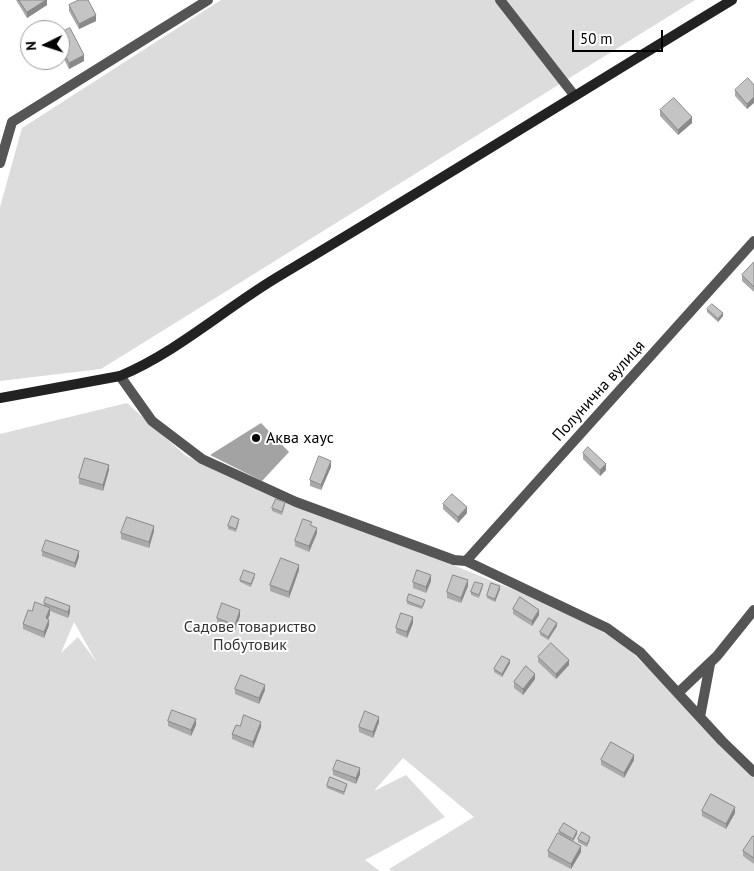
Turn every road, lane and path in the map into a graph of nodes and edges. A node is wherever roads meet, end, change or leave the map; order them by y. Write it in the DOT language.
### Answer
graph roads {
  1 [pos="208,0"];
  2 [pos="500,0"];
  3 [pos="732,0"];
  4 [pos="574,95"];
  5 [pos="0,163"];
  6 [pos="754,241"];
  7 [pos="120,376"];
  8 [pos="0,398"];
  9 [pos="466,562"];
  10 [pos="754,610"];
  11 [pos="710,663"];
  12 [pos="678,693"];
  13 [pos="700,717"];
  14 [pos="754,772"];
  1 -- 5 [label="street"];
  2 -- 4 [label="street"];
  3 -- 4 [label="main road"];
  4 -- 7 [label="main road"];
  6 -- 9 [label="street, Полунична вулиця"];
  7 -- 8 [label="main road"];
  7 -- 9 [label="street"];
  9 -- 12 [label="street"];
  10 -- 11 [label="street"];
  11 -- 12 [label="street"];
  11 -- 13 [label="street"];
  12 -- 13 [label="street"];
  13 -- 14 [label="street"];
}
